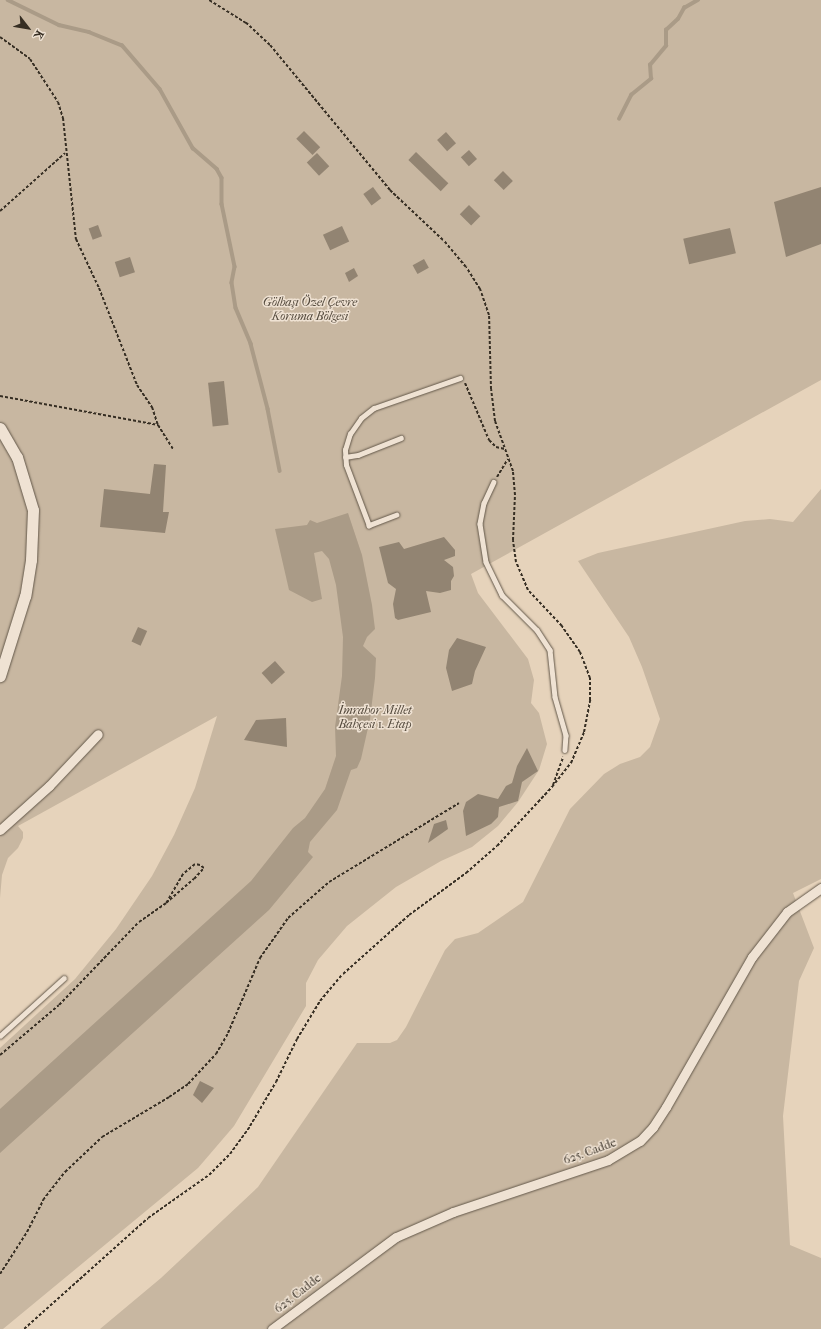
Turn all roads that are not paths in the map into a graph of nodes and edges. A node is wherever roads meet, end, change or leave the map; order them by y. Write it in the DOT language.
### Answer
graph roads {
  1 [pos="460,378"];
  2 [pos="0,428"];
  3 [pos="401,438"];
  4 [pos="345,456"];
  5 [pos="494,482"];
  6 [pos="397,515"];
  7 [pos="0,676"];
  8 [pos="98,734"];
  9 [pos="565,750"];
  10 [pos="0,830"];
  11 [pos="821,888"];
  12 [pos="64,978"];
  13 [pos="0,1036"];
  14 [pos="272,1329"];
  1 -- 4 [label="lane"];
  2 -- 7 [label="street"];
  3 -- 4 [label="lane"];
  4 -- 6 [label="lane"];
  5 -- 9 [label="lane"];
  8 -- 10 [label="street"];
  11 -- 14 [label="street, 625. Cadde"];
  12 -- 13 [label="lane"];
}
